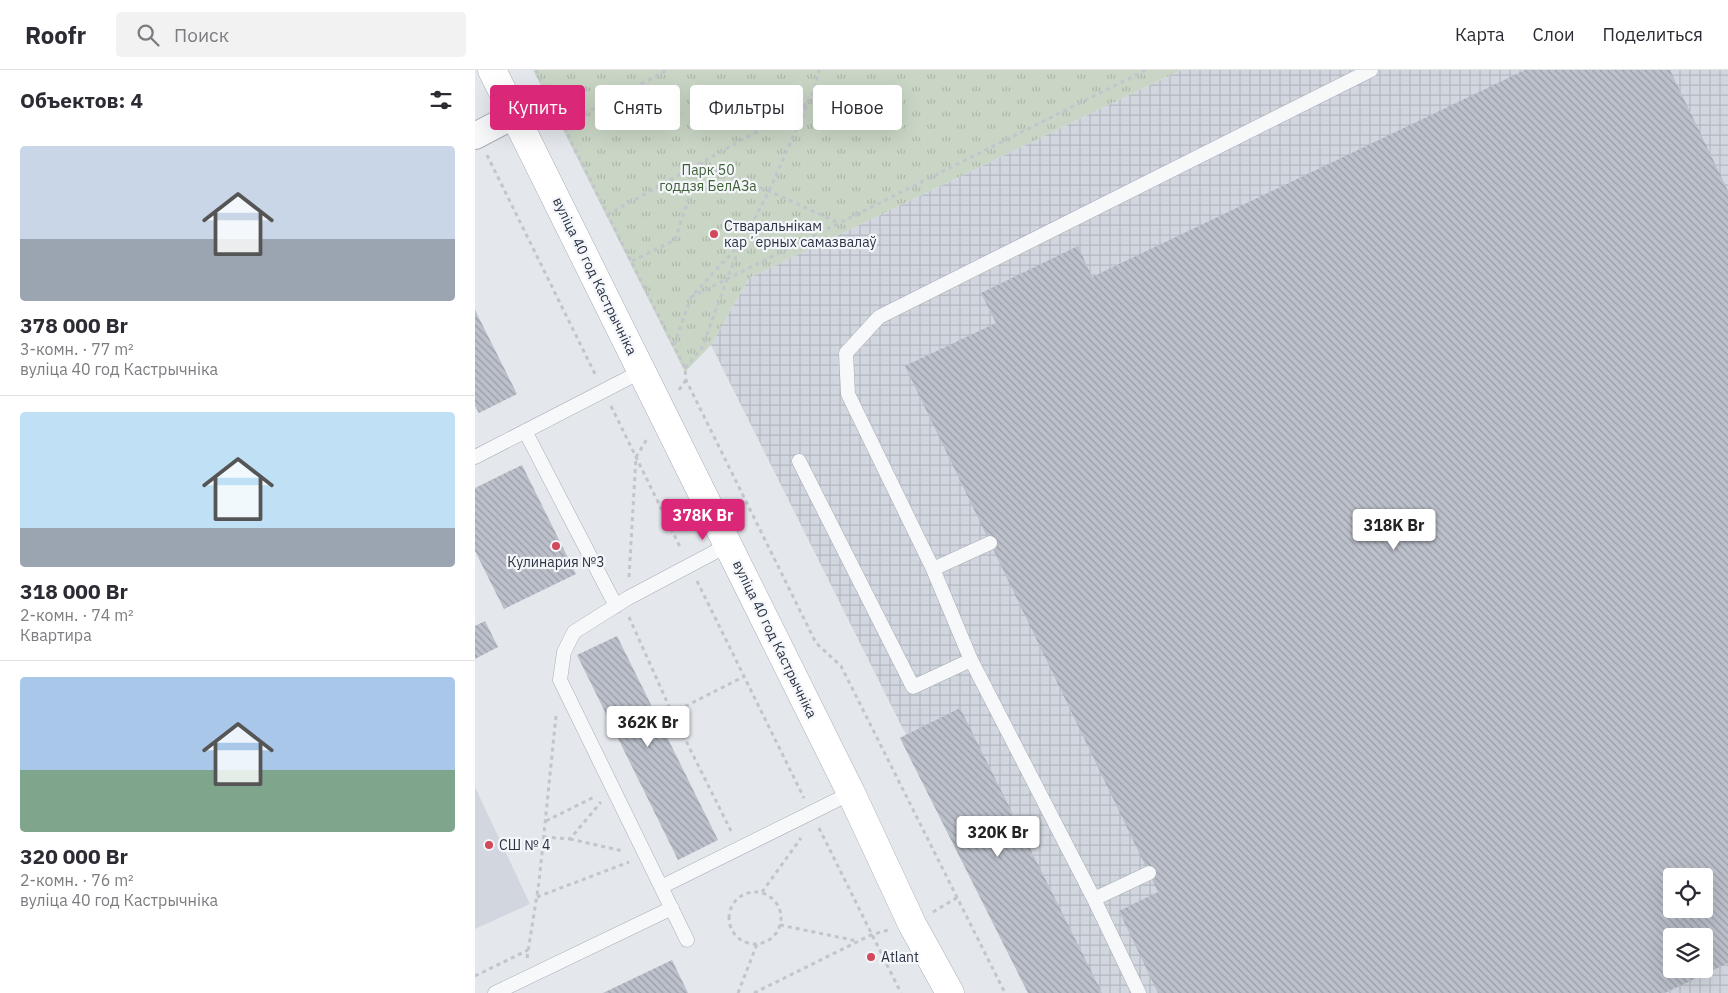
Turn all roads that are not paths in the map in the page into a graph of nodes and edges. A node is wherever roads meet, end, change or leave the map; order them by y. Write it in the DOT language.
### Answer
graph roads {
  1 [pos="492,70"];
  2 [pos="1371,70"];
  3 [pos="500,85"];
  4 [pos="490,128"];
  5 [pos="522,130"];
  6 [pos="476,135"];
  7 [pos="642,371"];
  8 [pos="525,431"];
  9 [pos="475,457"];
  10 [pos="799,461"];
  11 [pos="990,543"];
  12 [pos="728,544"];
  13 [pos="933,569"];
  14 [pos="622,602"];
  15 [pos="971,660"];
  16 [pos="851,793"];
  17 [pos="1149,873"];
  18 [pos="661,887"];
  19 [pos="1094,899"];
  20 [pos="672,908"];
  21 [pos="687,940"];
  22 [pos="495,993"];
  23 [pos="950,993"];
  24 [pos="1139,993"];
  1 -- 3 [label="main road, вуліца 40 год Кастрычніка"];
  2 -- 13 [label="lane"];
  4 -- 6 [label="street"];
  5 -- 7 [label="main road, вуліца 40 год Кастрычніка"];
  7 -- 8 [label="lane"];
  7 -- 12 [label="main road, вуліца 40 год Кастрычніка"];
  8 -- 9 [label="lane"];
  8 -- 14 [label="lane"];
  10 -- 15 [label="lane"];
  11 -- 13 [label="lane"];
  12 -- 14 [label="lane"];
  12 -- 16 [label="main road, вуліца 40 год Кастрычніка"];
  13 -- 15 [label="lane"];
  14 -- 18 [label="lane"];
  15 -- 19 [label="lane"];
  16 -- 18 [label="lane"];
  16 -- 23 [label="main road, вуліца 40 год Кастрычніка"];
  17 -- 19 [label="lane"];
  18 -- 20 [label="lane"];
  19 -- 24 [label="lane"];
  20 -- 21 [label="lane"];
  20 -- 22 [label="lane"];
}
